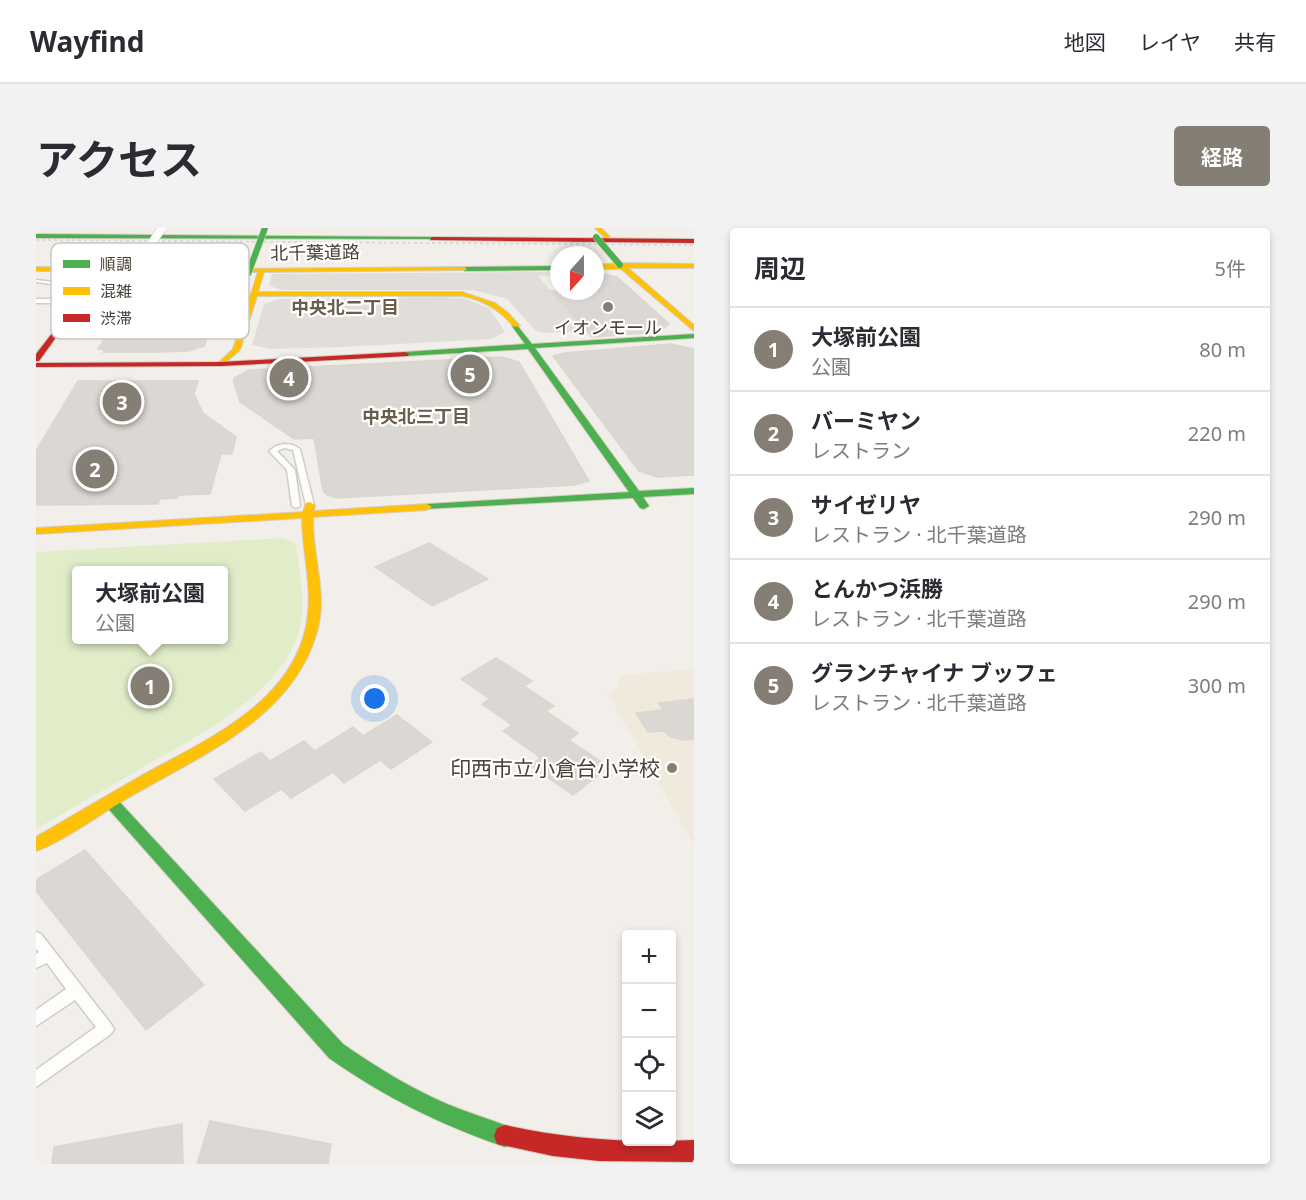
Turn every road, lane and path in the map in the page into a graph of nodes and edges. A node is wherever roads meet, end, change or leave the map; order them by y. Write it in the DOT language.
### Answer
graph roads {
  1 [pos="162,228"];
  2 [pos="265,228"];
  3 [pos="276,228"];
  4 [pos="36,230"];
  5 [pos="598,233"];
  6 [pos="694,234"];
  7 [pos="36,236"];
  8 [pos="694,241"];
  9 [pos="152,243"];
  10 [pos="604,260"];
  11 [pos="694,260"];
  12 [pos="550,261"];
  13 [pos="36,262"];
  14 [pos="51,262"];
  15 [pos="249,262"];
  16 [pos="626,266"];
  17 [pos="694,266"];
  18 [pos="604,267"];
  19 [pos="550,268"];
  20 [pos="36,269"];
  21 [pos="51,269"];
  22 [pos="249,271"];
  23 [pos="255,273"];
  24 [pos="36,281"];
  25 [pos="51,284"];
  26 [pos="249,286"];
  27 [pos="36,294"];
  28 [pos="255,294"];
  29 [pos="51,296"];
  30 [pos="249,312"];
  31 [pos="694,317"];
  32 [pos="51,321"];
  33 [pos="694,329"];
  34 [pos="51,331"];
  35 [pos="694,335"];
  36 [pos="36,337"];
  37 [pos="225,339"];
  38 [pos="240,339"];
  39 [pos="529,345"];
  40 [pos="36,359"];
  41 [pos="223,359"];
  42 [pos="36,365"];
  43 [pos="694,491"];
  44 [pos="635,495"];
  45 [pos="694,504"];
  46 [pos="644,507"];
  47 [pos="305,513"];
  48 [pos="36,531"];
  49 [pos="36,542"];
  50 [pos="110,801"];
  51 [pos="36,845"];
  52 [pos="36,938"];
  53 [pos="42,958"];
  54 [pos="76,990"];
  55 [pos="36,1018"];
  56 [pos="36,1079"];
  57 [pos="694,1152"];
  58 [pos="600,1160"];
  1 -- 9 [label="street, bridge"];
  2 -- 23 [label="main road, bridge"];
  3 -- 23 [label="main road"];
  4 -- 5 [label="main road, 北千葉道路"];
  5 -- 6 [label="main road, 北千葉道路"];
  5 -- 16 [label="main road"];
  7 -- 8 [label="main road, 北千葉道路"];
  10 -- 11 [label="main road"];
  12 -- 15 [label="main road, 北千葉道路"];
  13 -- 14 [label="main road, 北千葉道路"];
  16 -- 17 [label="main road"];
  16 -- 18 [label="main road"];
  16 -- 31 [label="main road"];
  16 -- 33 [label="main road"];
  19 -- 22 [label="main road, 北千葉道路"];
  20 -- 21 [label="main road, 北千葉道路"];
  23 -- 26 [label="main road"];
  23 -- 28 [label="main road"];
  24 -- 25 [label="lane"];
  27 -- 29 [label="lane"];
  28 -- 30 [label="main road"];
  28 -- 39 [label="main road"];
  32 -- 36 [label="main road"];
  34 -- 40 [label="main road"];
  35 -- 39 [label="main road"];
  37 -- 41 [label="main road"];
  38 -- 41 [label="main road"];
  39 -- 41 [label="main road"];
  39 -- 44 [label="main road"];
  40 -- 41 [label="main road"];
  41 -- 42 [label="main road"];
  43 -- 44 [label="main road"];
  44 -- 46 [label="main road"];
  44 -- 47 [label="main road"];
  45 -- 46 [label="main road"];
  46 -- 47 [label="main road"];
  47 -- 47 [label="lane"];
  47 -- 48 [label="main road"];
  47 -- 49 [label="main road"];
  47 -- 50 [label="main road"];
  50 -- 51 [label="main road"];
  50 -- 58 [label="main road"];
  52 -- 53 [label="lane"];
  53 -- 54 [label="lane"];
  54 -- 55 [label="lane"];
  54 -- 56 [label="lane"];
  57 -- 58 [label="main road"];
}
